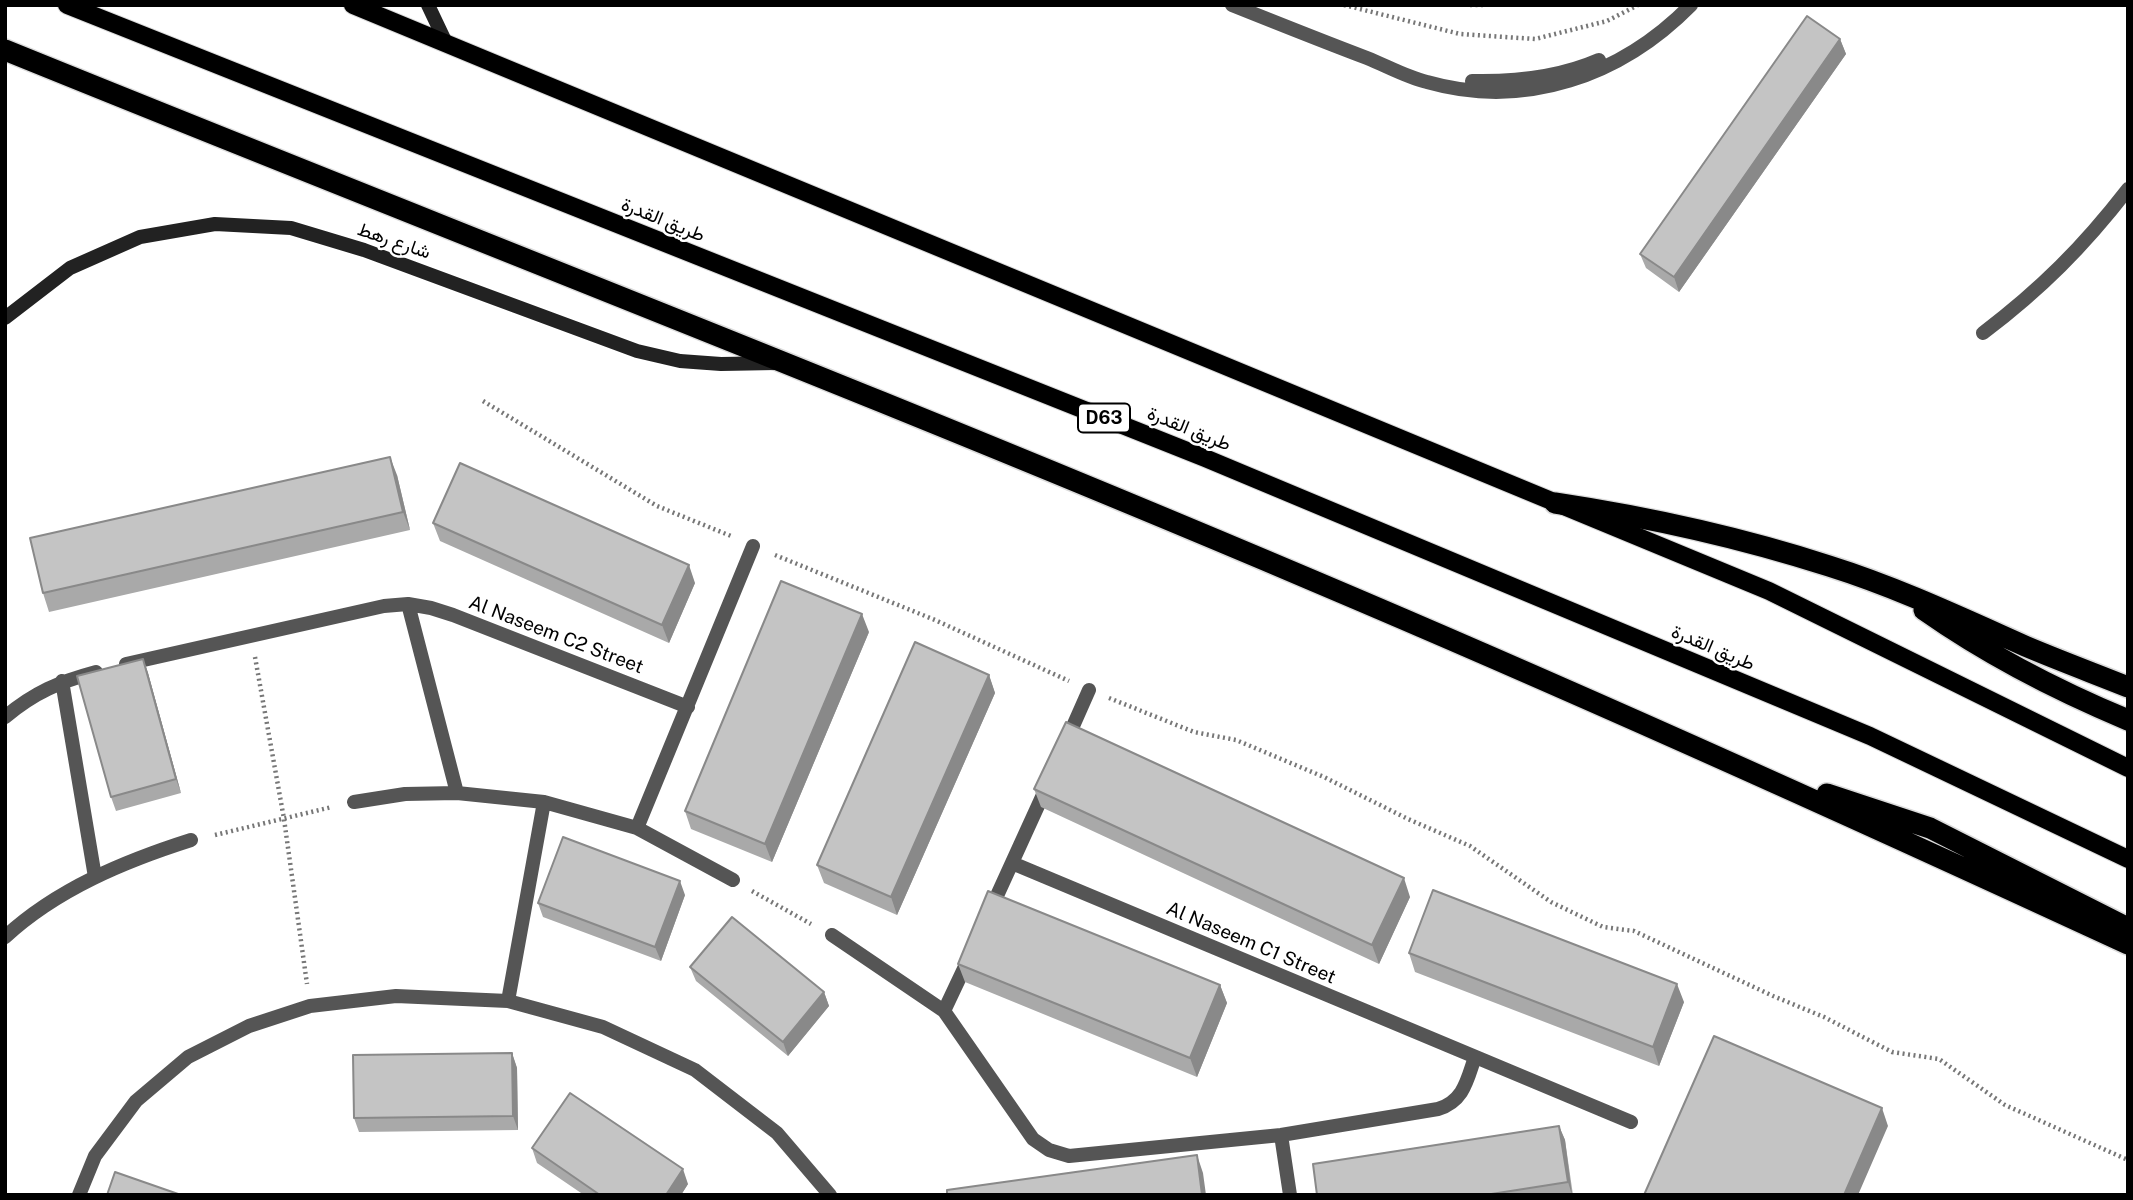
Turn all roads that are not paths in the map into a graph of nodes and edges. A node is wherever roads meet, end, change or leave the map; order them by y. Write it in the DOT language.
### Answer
graph roads {
  1 [pos="67,5"];
  2 [pos="353,5"];
  3 [pos="428,5"];
  4 [pos="1233,5"];
  5 [pos="1690,5"];
  6 [pos="447,45"];
  7 [pos="5,50"];
  8 [pos="2128,189"];
  9 [pos="5,317"];
  10 [pos="1983,333"];
  11 [pos="783,363"];
  12 [pos="1555,503"];
  13 [pos="753,546"];
  14 [pos="1896,590"];
  15 [pos="408,604"];
  16 [pos="62,681"];
  17 [pos="2128,687"];
  18 [pos="1089,690"];
  19 [pos="688,707"];
  20 [pos="5,718"];
  21 [pos="2128,720"];
  22 [pos="1062,752"];
  23 [pos="2128,768"];
  24 [pos="1051,777"];
  25 [pos="1773,781"];
  26 [pos="457,793"];
  27 [pos="354,802"];
  28 [pos="544,802"];
  29 [pos="637,828"];
  30 [pos="191,840"];
  31 [pos="2128,859"];
  32 [pos="1012,863"];
  33 [pos="95,877"];
  34 [pos="733,880"];
  35 [pos="984,925"];
  36 [pos="2128,928"];
  37 [pos="832,935"];
  38 [pos="5,937"];
  39 [pos="2128,944"];
  40 [pos="973,950"];
  41 [pos="508,1001"];
  42 [pos="944,1011"];
  43 [pos="1475,1057"];
  44 [pos="1631,1122"];
  45 [pos="1281,1135"];
  46 [pos="79,1195"];
  47 [pos="830,1195"];
  48 [pos="1290,1195"];
  1 -- 31 [label="main road, طريق القدرة / D63"];
  2 -- 6 [label="main road"];
  3 -- 6 [label="street"];
  4 -- 5 [label="street"];
  6 -- 12 [label="main road"];
  7 -- 11 [label="highway"];
  8 -- 10 [label="street"];
  9 -- 11 [label="street, شارع رهط"];
  11 -- 25 [label="highway"];
  12 -- 14 [label="highway"];
  12 -- 23 [label="main road"];
  13 -- 19 [label="street"];
  14 -- 17 [label="highway"];
  14 -- 21 [label="highway"];
  15 -- 16 [label="street, Al Naseem C2 Street"];
  15 -- 19 [label="street, Al Naseem C2 Street"];
  15 -- 26 [label="street"];
  16 -- 20 [label="street, Al Naseem C2 Street"];
  16 -- 33 [label="street"];
  18 -- 22 [label="street"];
  19 -- 29 [label="street"];
  24 -- 32 [label="street"];
  25 -- 36 [label="highway"];
  25 -- 39 [label="highway"];
  26 -- 27 [label="street"];
  26 -- 28 [label="street"];
  28 -- 29 [label="street"];
  28 -- 41 [label="street"];
  29 -- 34 [label="street"];
  30 -- 33 [label="street"];
  32 -- 35 [label="street"];
  32 -- 43 [label="street, Al Naseem C1 Street"];
  33 -- 38 [label="street"];
  37 -- 42 [label="street"];
  40 -- 42 [label="street"];
  41 -- 46 [label="street"];
  41 -- 47 [label="street"];
  42 -- 45 [label="street"];
  43 -- 44 [label="street, Al Naseem C1 Street"];
  43 -- 45 [label="street"];
  45 -- 48 [label="street"];
}
